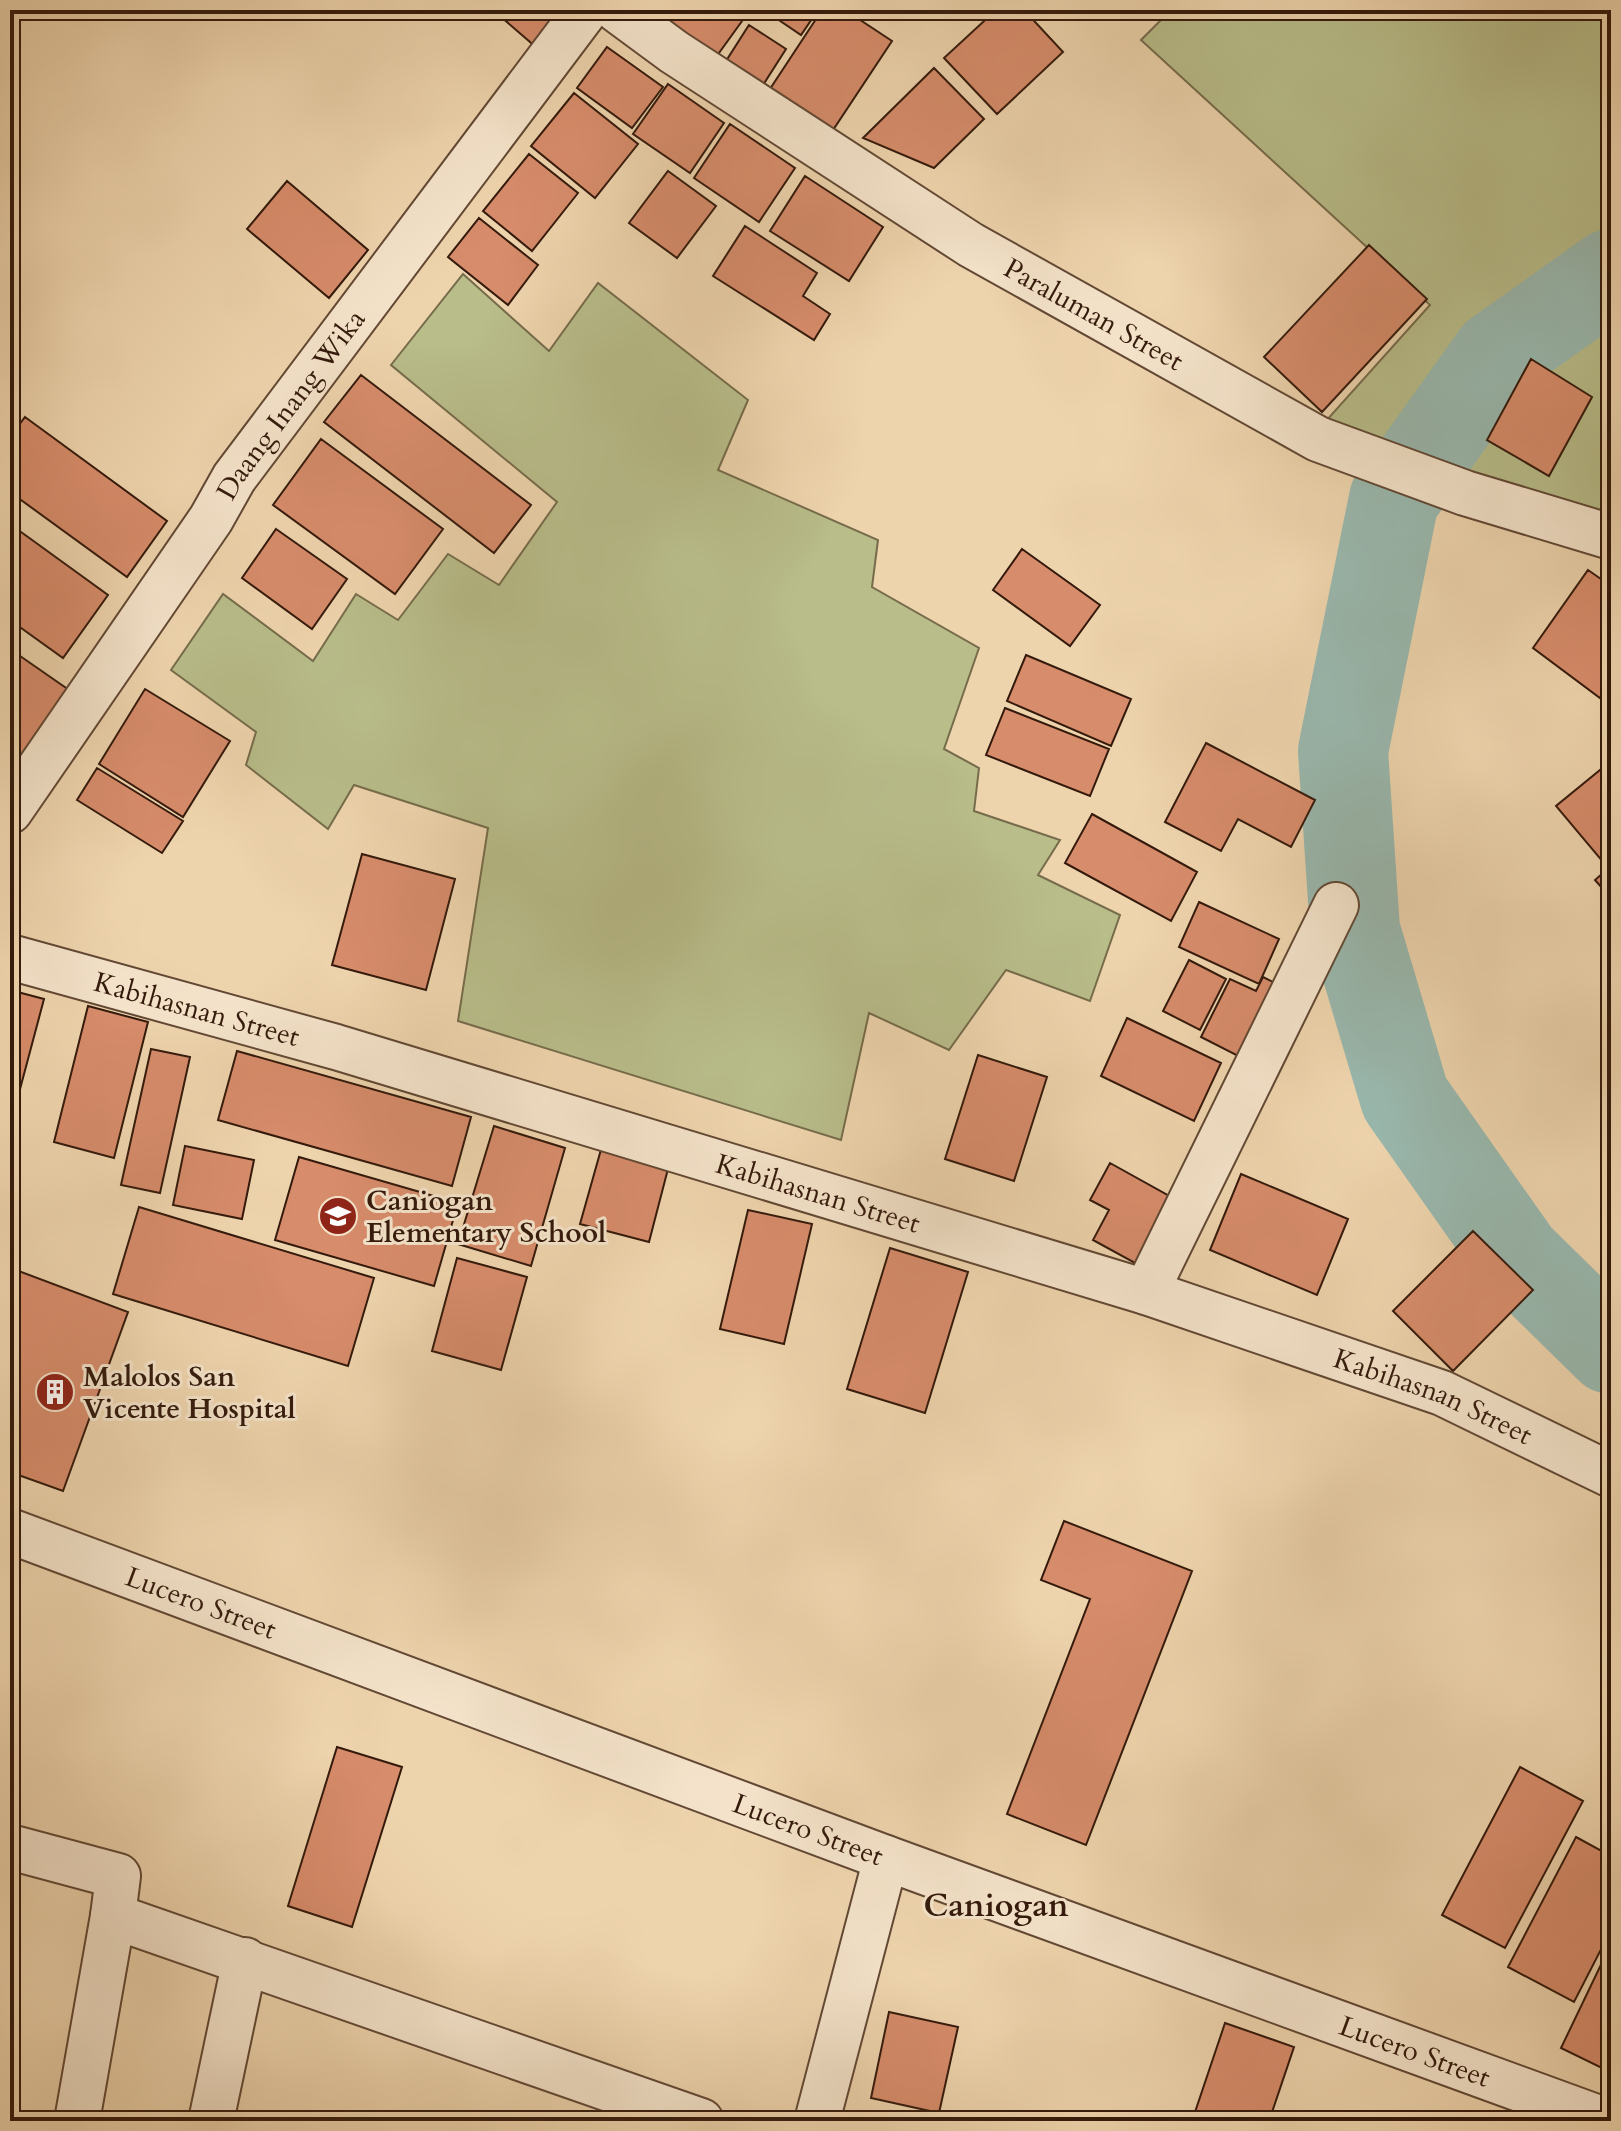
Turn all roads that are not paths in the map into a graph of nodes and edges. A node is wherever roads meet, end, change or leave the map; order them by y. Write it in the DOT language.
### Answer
graph roads {
  1 [pos="586,10"];
  2 [pos="617,10"];
  3 [pos="1611,537"];
  4 [pos="10,811"];
  5 [pos="1336,905"];
  6 [pos="10,957"];
  7 [pos="1146,1292"];
  8 [pos="1611,1475"];
  9 [pos="10,1531"];
  10 [pos="10,1847"];
  11 [pos="886,1858"];
  12 [pos="113,1916"];
  13 [pos="245,1960"];
  14 [pos="77,2121"];
  15 [pos="211,2121"];
  16 [pos="701,2121"];
  17 [pos="817,2121"];
  18 [pos="1607,2121"];
  1 -- 4 [label="street, Daang Inang Wika"];
  2 -- 3 [label="street, Paraluman Street"];
  5 -- 7 [label="street"];
  6 -- 7 [label="street, Kabihasnan Street"];
  7 -- 8 [label="street, Kabihasnan Street"];
  9 -- 11 [label="street, Lucero Street"];
  10 -- 12 [label="street"];
  11 -- 17 [label="street"];
  11 -- 18 [label="street, Lucero Street"];
  12 -- 13 [label="street"];
  12 -- 14 [label="street"];
  13 -- 15 [label="street"];
  13 -- 16 [label="street"];
}
